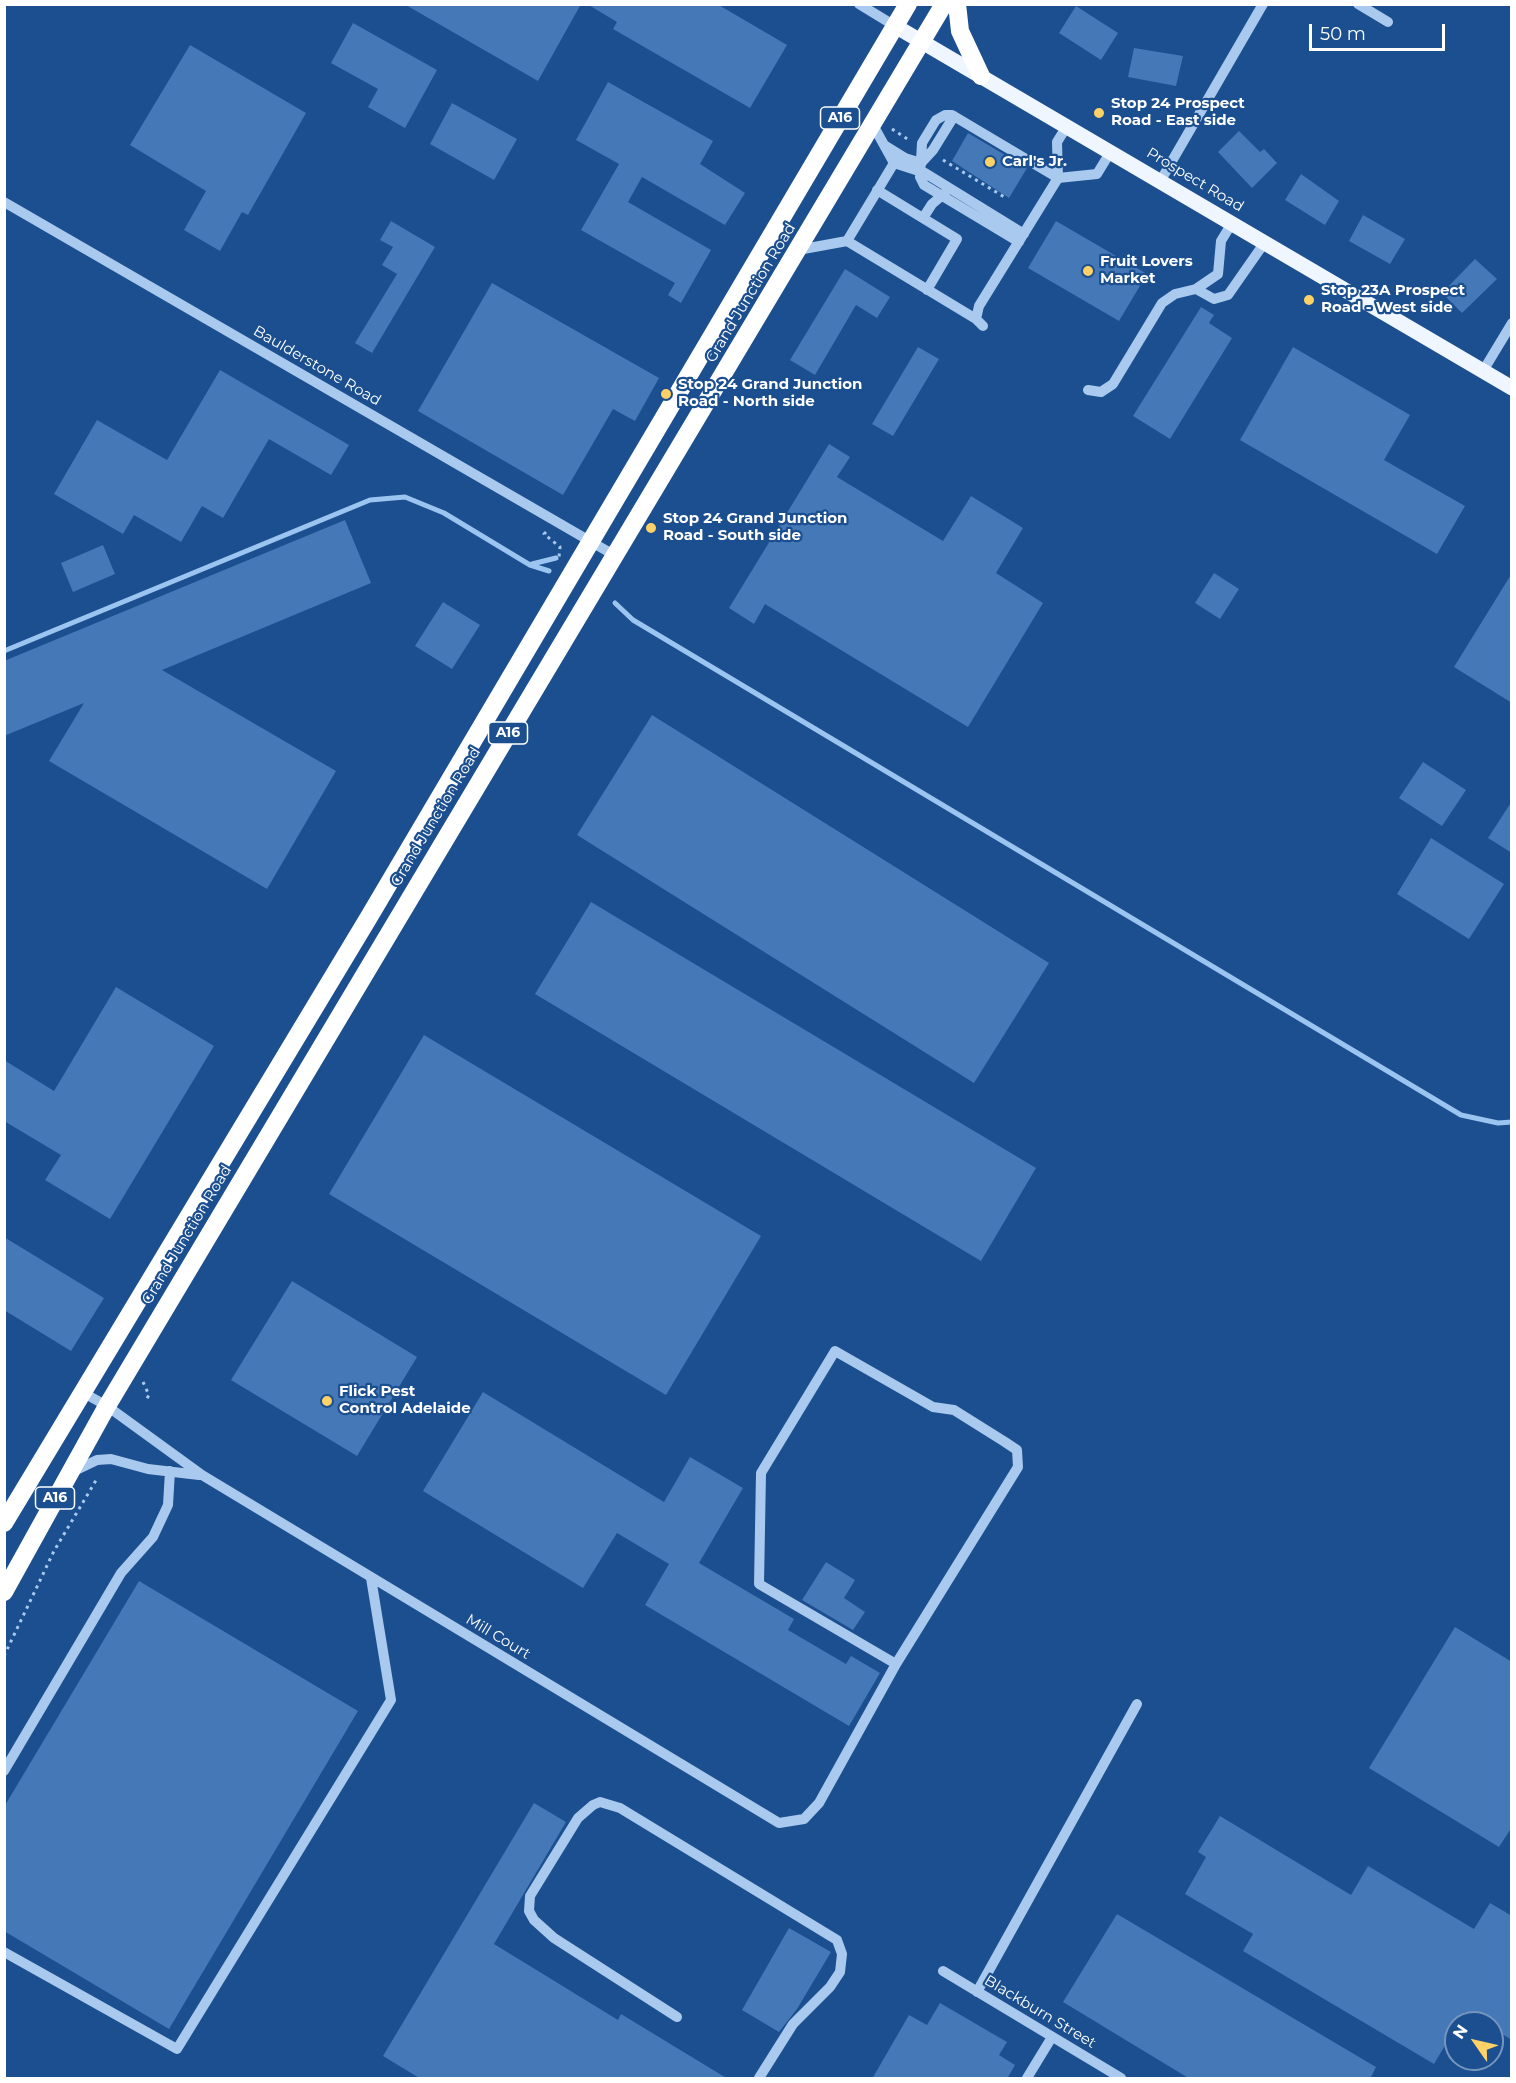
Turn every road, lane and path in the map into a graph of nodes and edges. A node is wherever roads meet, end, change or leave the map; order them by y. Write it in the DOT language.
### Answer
graph roads {
  1 [pos="859,4"];
  2 [pos="908,4"];
  3 [pos="944,4"];
  4 [pos="957,4"];
  5 [pos="1263,4"];
  6 [pos="1358,4"];
  7 [pos="1388,22"];
  8 [pos="895,26"];
  9 [pos="923,42"];
  10 [pos="981,76"];
  11 [pos="1067,126"];
  12 [pos="881,127"];
  13 [pos="916,144"];
  14 [pos="884,146"];
  15 [pos="1111,151"];
  16 [pos="936,156"];
  17 [pos="894,163"];
  18 [pos="921,168"];
  19 [pos="1059,178"];
  20 [pos="1161,180"];
  21 [pos="877,190"];
  22 [pos="945,192"];
  23 [pos="1006,198"];
  24 [pos="4,202"];
  25 [pos="923,218"];
  26 [pos="1232,223"];
  27 [pos="1022,238"];
  28 [pos="847,241"];
  29 [pos="1264,242"];
  30 [pos="798,250"];
  31 [pos="1196,289"];
  32 [pos="927,290"];
  33 [pos="1512,323"];
  34 [pos="1483,371"];
  35 [pos="1512,388"];
  36 [pos="1088,390"];
  37 [pos="590,542"];
  38 [pos="614,555"];
  39 [pos="369,917"];
  40 [pos="390,930"];
  41 [pos="82,1392"];
  42 [pos="107,1406"];
  43 [pos="170,1471"];
  44 [pos="68,1474"];
  45 [pos="202,1475"];
  46 [pos="98,1477"];
  47 [pos="4,1523"];
  48 [pos="371,1578"];
  49 [pos="4,1592"];
  50 [pos="4,1656"];
  51 [pos="896,1664"];
  52 [pos="1137,1704"];
  53 [pos="4,1771"];
  54 [pos="4,1952"];
  55 [pos="943,1971"];
  56 [pos="977,1992"];
  57 [pos="677,2017"];
  58 [pos="1052,2037"];
  59 [pos="759,2079"];
  60 [pos="1027,2079"];
  61 [pos="1121,2079"];
  1 -- 8 [label="street, Prospect Road"];
  2 -- 8 [label="highway, Grand Junction Road / A16"];
  3 -- 9 [label="highway, Grand Junction Road / A16"];
  4 -- 10 [label="highway"];
  5 -- 20 [label="street"];
  6 -- 7 [label="street"];
  8 -- 9 [label="main road, Prospect Road"];
  8 -- 37 [label="highway, Grand Junction Road / A16"];
  9 -- 10 [label="main road, Prospect Road"];
  9 -- 12 [label="highway, Grand Junction Road / A16"];
  10 -- 11 [label="main road, Prospect Road"];
  11 -- 15 [label="main road, Prospect Road"];
  11 -- 19 [label="street"];
  12 -- 13 [label="path"];
  12 -- 14 [label="street"];
  12 -- 30 [label="highway, Grand Junction Road / A16"];
  14 -- 17 [label="street"];
  14 -- 18 [label="street"];
  15 -- 19 [label="street"];
  15 -- 20 [label="main road, Prospect Road"];
  16 -- 23 [label="path"];
  17 -- 18 [label="street"];
  17 -- 21 [label="street"];
  18 -- 19 [label="street"];
  18 -- 22 [label="street"];
  19 -- 27 [label="street"];
  20 -- 26 [label="main road, Prospect Road"];
  21 -- 25 [label="street"];
  21 -- 28 [label="street"];
  22 -- 25 [label="street"];
  22 -- 27 [label="street"];
  24 -- 37 [label="street, Baulderstone Road"];
  25 -- 32 [label="street"];
  26 -- 29 [label="main road, Prospect Road"];
  26 -- 31 [label="street"];
  27 -- 32 [label="street"];
  28 -- 30 [label="street"];
  28 -- 32 [label="street"];
  29 -- 31 [label="street"];
  29 -- 34 [label="main road, Prospect Road"];
  30 -- 38 [label="highway, Grand Junction Road / A16"];
  31 -- 36 [label="street"];
  33 -- 34 [label="street"];
  34 -- 35 [label="main road, Prospect Road"];
  37 -- 38 [label="street, Baulderstone Road"];
  37 -- 39 [label="highway, Grand Junction Road / A16"];
  38 -- 40 [label="highway, Grand Junction Road / A16"];
  39 -- 40 [label="highway"];
  39 -- 41 [label="highway, Grand Junction Road / A16"];
  40 -- 42 [label="highway, Grand Junction Road / A16"];
  41 -- 42 [label="street, Mill Court"];
  41 -- 47 [label="highway, Grand Junction Road / A16"];
  42 -- 44 [label="highway, Grand Junction Road / A16"];
  42 -- 45 [label="street, Mill Court"];
  43 -- 44 [label="street, Mill Court"];
  43 -- 45 [label="street, Mill Court"];
  43 -- 53 [label="street"];
  44 -- 49 [label="highway, Grand Junction Road / A16"];
  45 -- 48 [label="street, Mill Court"];
  46 -- 50 [label="path"];
  48 -- 51 [label="street, Mill Court"];
  48 -- 54 [label="street"];
  51 -- 51 [label="street"];
  52 -- 56 [label="street"];
  55 -- 56 [label="street, Blackburn Street"];
  56 -- 58 [label="street, Blackburn Street"];
  57 -- 59 [label="street"];
  58 -- 60 [label="street"];
  58 -- 61 [label="street, Blackburn Street"];
}
